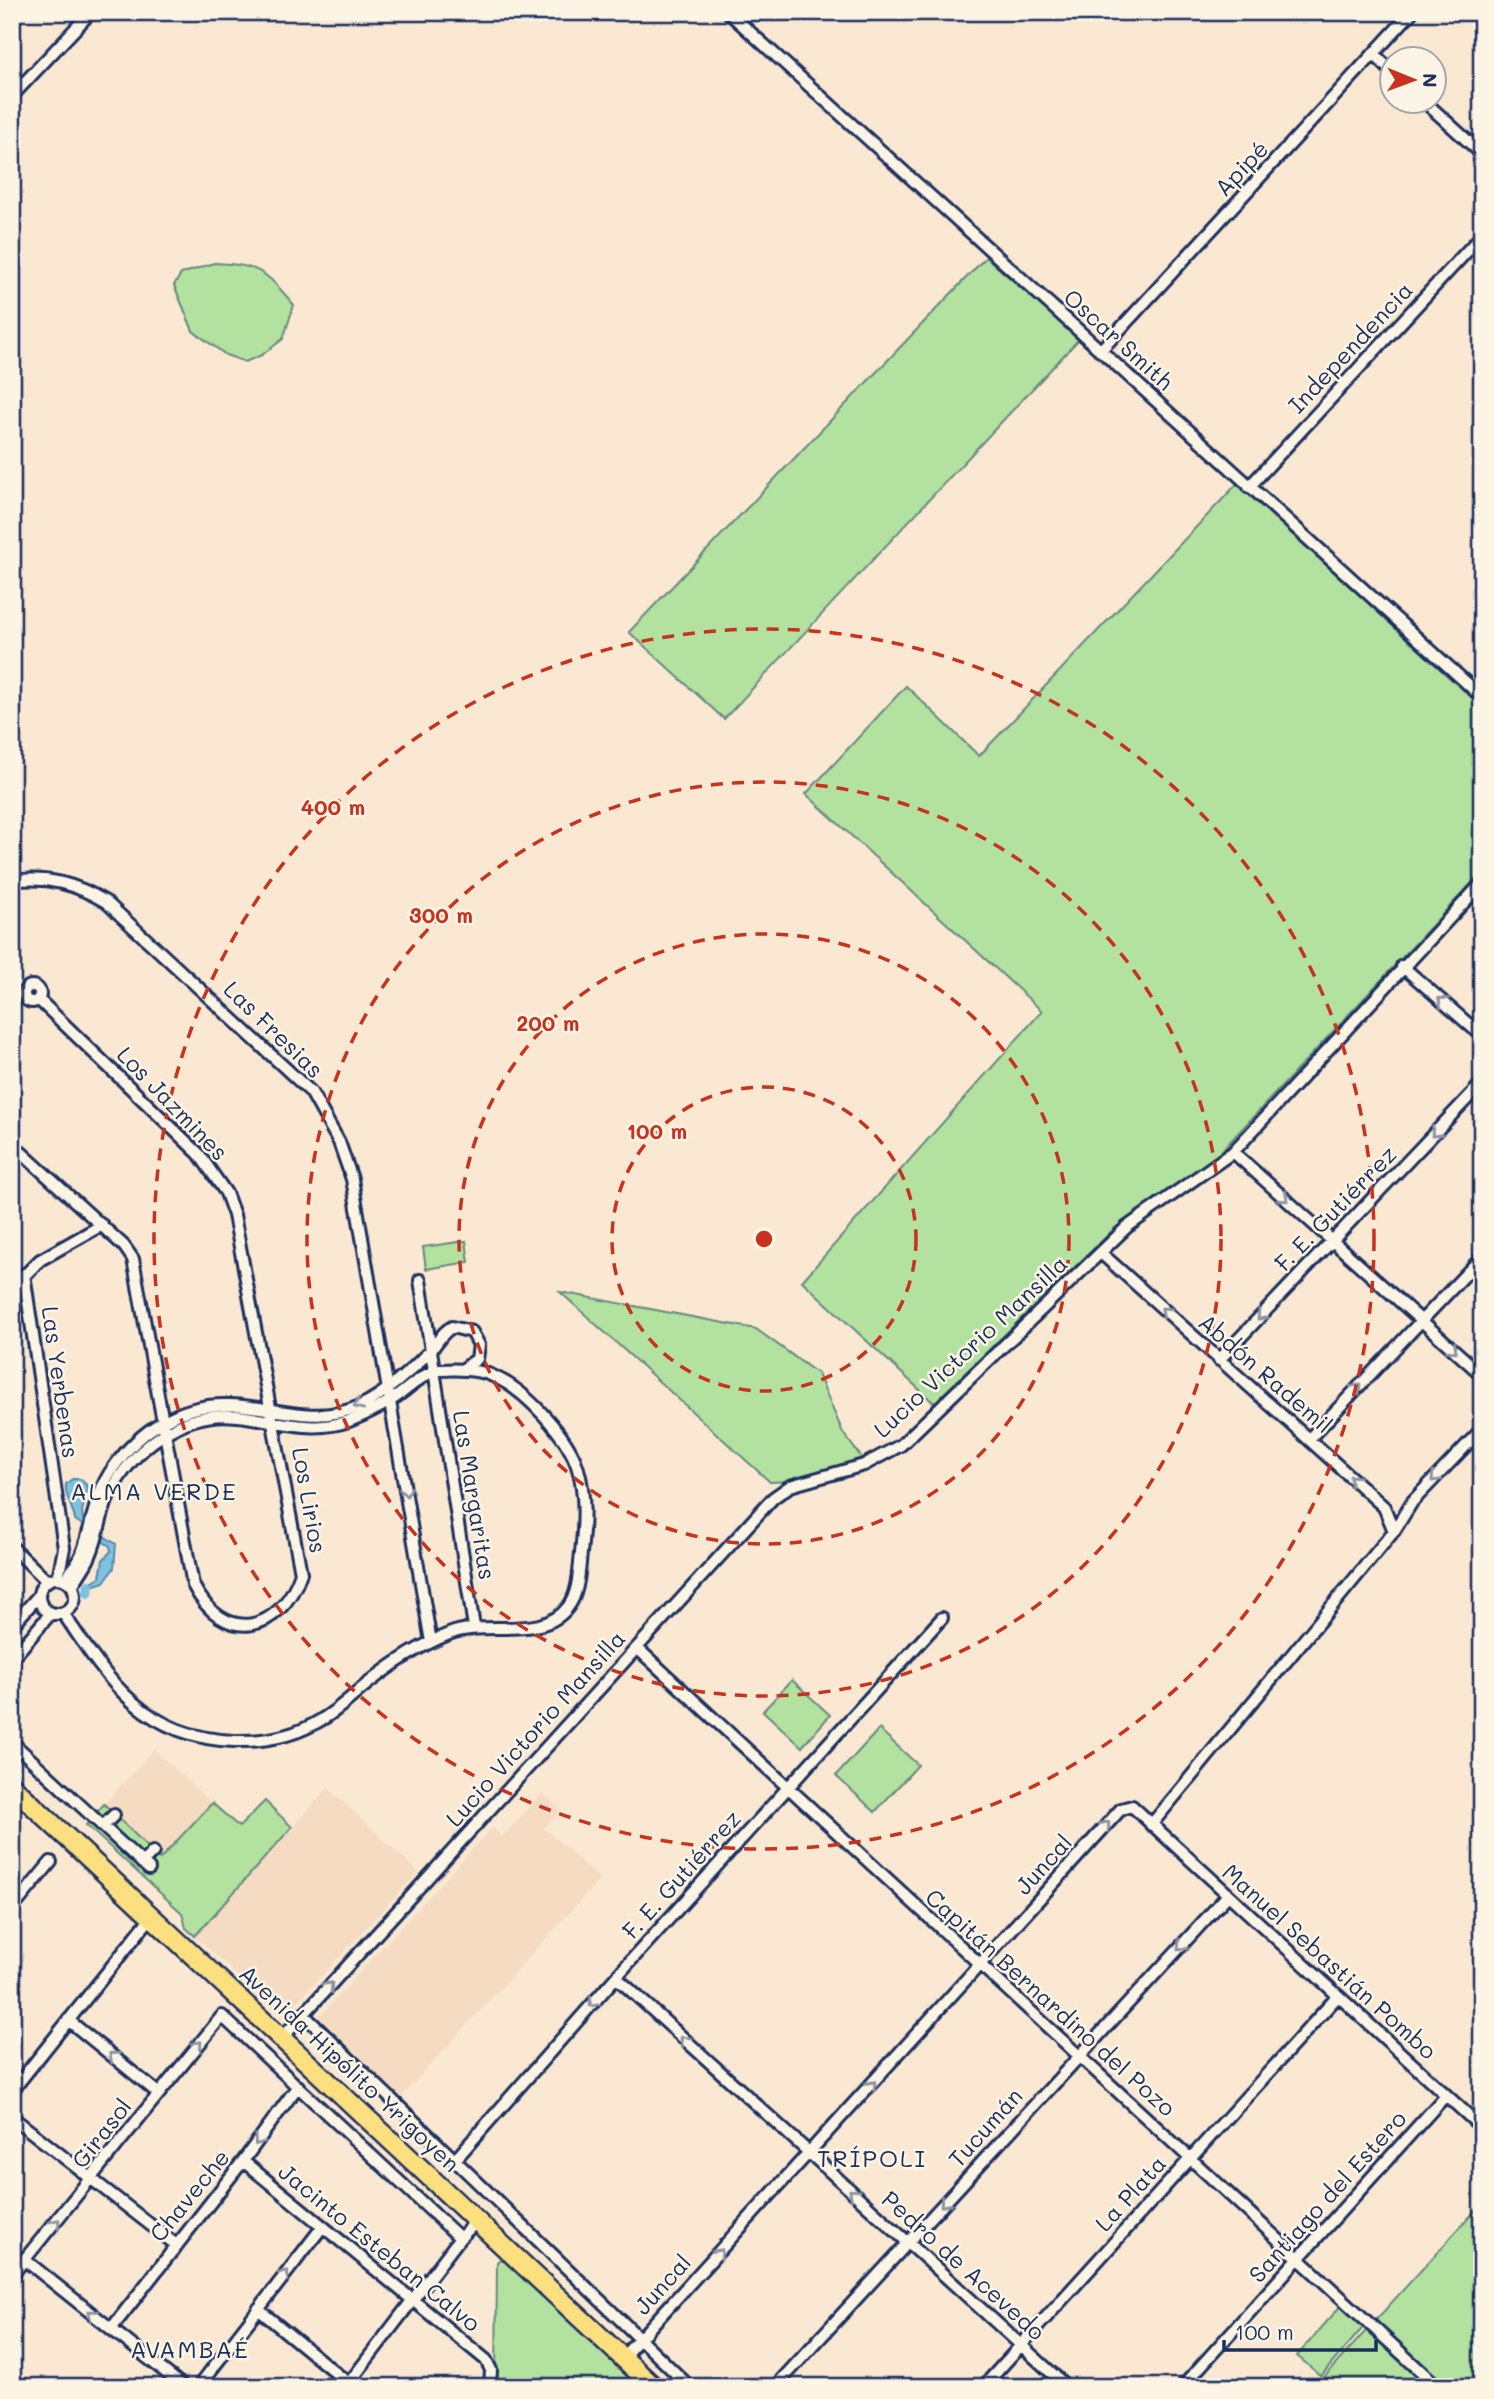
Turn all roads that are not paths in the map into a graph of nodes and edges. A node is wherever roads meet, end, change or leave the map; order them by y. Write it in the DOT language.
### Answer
graph roads {
  1 [pos="91,12"];
  2 [pos="728,12"];
  3 [pos="1412,12"];
  4 [pos="1375,55"];
  5 [pos="1378,58"];
  6 [pos="12,96"];
  7 [pos="1440,116"];
  8 [pos="1482,155"];
  9 [pos="1482,235"];
  10 [pos="1100,351"];
  11 [pos="1250,487"];
  12 [pos="1482,697"];
  13 [pos="12,881"];
  14 [pos="1482,883"];
  15 [pos="1402,966"];
  16 [pos="38,999"];
  17 [pos="1482,1036"];
  18 [pos="1482,1083"];
  19 [pos="12,1144"];
  20 [pos="1233,1152"];
  21 [pos="102,1226"];
  22 [pos="1332,1242"];
  23 [pos="1101,1253"];
  24 [pos="1482,1258"];
  25 [pos="24,1274"];
  26 [pos="420,1279"];
  27 [pos="12,1288"];
  28 [pos="1421,1320"];
  29 [pos="434,1346"];
  30 [pos="1219,1360"];
  31 [pos="435,1370"];
  32 [pos="457,1370"];
  33 [pos="1482,1375"];
  34 [pos="389,1385"];
  35 [pos="391,1401"];
  36 [pos="273,1417"];
  37 [pos="161,1422"];
  38 [pos="1482,1429"];
  39 [pos="163,1435"];
  40 [pos="1310,1438"];
  41 [pos="1394,1531"];
  42 [pos="12,1547"];
  43 [pos="47,1581"];
  44 [pos="65,1581"];
  45 [pos="39,1595"];
  46 [pos="51,1613"];
  47 [pos="63,1613"];
  48 [pos="942,1618"];
  49 [pos="12,1626"];
  50 [pos="474,1627"];
  51 [pos="431,1642"];
  52 [pos="637,1648"];
  53 [pos="12,1659"];
  54 [pos="12,1742"];
  55 [pos="12,1786"];
  56 [pos="787,1789"];
  57 [pos="114,1815"];
  58 [pos="1151,1825"];
  59 [pos="103,1826"];
  60 [pos="153,1852"];
  61 [pos="51,1861"];
  62 [pos="1227,1896"];
  63 [pos="12,1909"];
  64 [pos="152,1916"];
  65 [pos="981,1966"];
  66 [pos="616,1977"];
  67 [pos="1337,1997"];
  68 [pos="303,2014"];
  69 [pos="68,2020"];
  70 [pos="283,2037"];
  71 [pos="1079,2055"];
  72 [pos="298,2086"];
  73 [pos="12,2091"];
  74 [pos="158,2093"];
  75 [pos="1446,2095"];
  76 [pos="12,2117"];
  77 [pos="1482,2128"];
  78 [pos="809,2154"];
  79 [pos="1190,2157"];
  80 [pos="455,2160"];
  81 [pos="243,2161"];
  82 [pos="92,2179"];
  83 [pos="477,2221"];
  84 [pos="323,2226"];
  85 [pos="460,2238"];
  86 [pos="908,2243"];
  87 [pos="175,2244"];
  88 [pos="1300,2257"];
  89 [pos="25,2260"];
  90 [pos="12,2275"];
  91 [pos="412,2300"];
  92 [pos="258,2309"];
  93 [pos="111,2329"];
  94 [pos="641,2338"];
  95 [pos="1021,2346"];
  96 [pos="623,2357"];
  97 [pos="347,2385"];
  98 [pos="184,2387"];
  99 [pos="198,2387"];
  100 [pos="490,2387"];
  101 [pos="654,2387"];
  102 [pos="690,2387"];
  103 [pos="775,2387"];
  104 [pos="983,2387"];
  105 [pos="1067,2387"];
  106 [pos="1182,2387"];
  107 [pos="1438,2387"];
  1 -- 6 [label="street"];
  2 -- 10 [label="street, Oscar Smith"];
  3 -- 4 [label="street, Apipé"];
  4 -- 5 [label="street"];
  4 -- 10 [label="street, Apipé"];
  7 -- 8 [label="street"];
  9 -- 11 [label="street, Independencia"];
  10 -- 11 [label="street, Oscar Smith"];
  11 -- 12 [label="street, Oscar Smith"];
  13 -- 34 [label="street, Las Fresias"];
  14 -- 15 [label="street, Lucio Victorio Mansilla"];
  17 -- 15 [label="street, one-way"];
  15 -- 20 [label="street, Lucio Victorio Mansilla"];
  16 -- 36 [label="street, Los Jazmines"];
  18 -- 22 [label="street, F. E. Gutiérrez, one-way"];
  19 -- 21 [label="street"];
  20 -- 22 [label="street, one-way"];
  20 -- 23 [label="street, Lucio Victorio Mansilla"];
  21 -- 25 [label="street"];
  21 -- 37 [label="street"];
  22 -- 28 [label="street"];
  22 -- 30 [label="street, F. E. Gutiérrez, one-way"];
  30 -- 23 [label="street, Abdón Rademil, one-way"];
  23 -- 52 [label="street, Lucio Victorio Mansilla"];
  24 -- 28 [label="street"];
  25 -- 27 [label="street"];
  25 -- 44 [label="street, Las Yerbenas"];
  26 -- 29 [label="street"];
  28 -- 33 [label="street, one-way"];
  40 -- 28 [label="street, one-way"];
  29 -- 31 [label="street"];
  29 -- 32 [label="street"];
  29 -- 32 [label="street"];
  29 -- 34 [label="street"];
  30 -- 40 [label="street, Abdón Rademil"];
  31 -- 32 [label="street"];
  31 -- 35 [label="street"];
  31 -- 50 [label="street, Las Margaritas"];
  32 -- 50 [label="street"];
  34 -- 35 [label="street, Las Fresias"];
  34 -- 36 [label="street, one-way"];
  35 -- 36 [label="street"];
  35 -- 51 [label="street, one-way"];
  36 -- 37 [label="street"];
  36 -- 39 [label="street"];
  36 -- 39 [label="street, Los Lirios"];
  37 -- 39 [label="street"];
  37 -- 44 [label="street"];
  38 -- 41 [label="street, one-way"];
  39 -- 44 [label="street"];
  41 -- 40 [label="street, Abdón Rademil, one-way"];
  41 -- 58 [label="street"];
  42 -- 43 [label="street"];
  43 -- 44 [label="street"];
  43 -- 45 [label="street"];
  44 -- 47 [label="street"];
  45 -- 46 [label="street"];
  45 -- 49 [label="street"];
  46 -- 47 [label="street"];
  46 -- 53 [label="street"];
  47 -- 51 [label="street"];
  48 -- 56 [label="street, F. E. Gutiérrez"];
  50 -- 51 [label="street"];
  52 -- 56 [label="street, Capitán Bernardino del Pozo"];
  68 -- 52 [label="street, Lucio Victorio Mansilla, one-way"];
  54 -- 59 [label="street"];
  55 -- 64 [label="main road, Avenida Hipólito Yrigoyen"];
  56 -- 65 [label="street, Capitán Bernardino del Pozo"];
  56 -- 66 [label="street, F. E. Gutiérrez"];
  57 -- 59 [label="street"];
  58 -- 62 [label="street, Manuel Sebastián Pombo"];
  65 -- 58 [label="street, Juncal, one-way"];
  59 -- 60 [label="street"];
  61 -- 63 [label="street"];
  62 -- 67 [label="street, Manuel Sebastián Pombo"];
  62 -- 71 [label="street, Tucumán, one-way"];
  64 -- 69 [label="street"];
  64 -- 70 [label="main road, Avenida Hipólito Yrigoyen"];
  65 -- 71 [label="street, Capitán Bernardino del Pozo"];
  78 -- 65 [label="street, Juncal, one-way"];
  78 -- 66 [label="street, Pedro de Acevedo, one-way"];
  66 -- 80 [label="street, F. E. Gutiérrez, one-way"];
  67 -- 75 [label="street, Manuel Sebastián Pombo"];
  67 -- 79 [label="street, La Plata"];
  68 -- 70 [label="street, Lucio Victorio Mansilla"];
  68 -- 80 [label="street"];
  69 -- 73 [label="street"];
  74 -- 69 [label="street, one-way"];
  70 -- 83 [label="main road, Avenida Hipólito Yrigoyen"];
  71 -- 79 [label="street, Capitán Bernardino del Pozo"];
  71 -- 86 [label="street, Tucumán, one-way"];
  74 -- 72 [label="street, Girasol, one-way"];
  72 -- 81 [label="street, Chaveche, one-way"];
  72 -- 85 [label="street"];
  74 -- 82 [label="street, Girasol"];
  75 -- 77 [label="street, Manuel Sebastián Pombo"];
  75 -- 88 [label="street, Santiago del Estero"];
  76 -- 82 [label="street"];
  86 -- 78 [label="street, Pedro de Acevedo, one-way"];
  94 -- 78 [label="street, Juncal, one-way"];
  79 -- 88 [label="street, Capitán Bernardino del Pozo"];
  79 -- 95 [label="street, La Plata"];
  80 -- 94 [label="street"];
  81 -- 84 [label="street, Jacinto Esteban Calvo"];
  81 -- 87 [label="street, Chaveche"];
  82 -- 87 [label="street"];
  89 -- 82 [label="street, Girasol, one-way"];
  83 -- 85 [label="street"];
  83 -- 96 [label="main road, Avenida Hipólito Yrigoyen"];
  84 -- 91 [label="street, Jacinto Esteban Calvo"];
  92 -- 84 [label="street, one-way"];
  85 -- 91 [label="street"];
  86 -- 95 [label="street, Pedro de Acevedo"];
  86 -- 103 [label="street, Tucumán"];
  87 -- 93 [label="street, Chaveche"];
  88 -- 106 [label="street, Santiago del Estero"];
  88 -- 107 [label="street, Capitán Bernardino del Pozo"];
  89 -- 90 [label="street, Girasol"];
  93 -- 89 [label="street, one-way"];
  91 -- 97 [label="street"];
  91 -- 100 [label="street, Jacinto Esteban Calvo"];
  92 -- 97 [label="street"];
  92 -- 99 [label="street"];
  93 -- 98 [label="street"];
  94 -- 96 [label="street, Juncal"];
  94 -- 102 [label="street"];
  95 -- 104 [label="street, La Plata"];
  95 -- 105 [label="street, Pedro de Acevedo"];
  96 -- 101 [label="main road, Avenida Hipólito Yrigoyen"];
}
